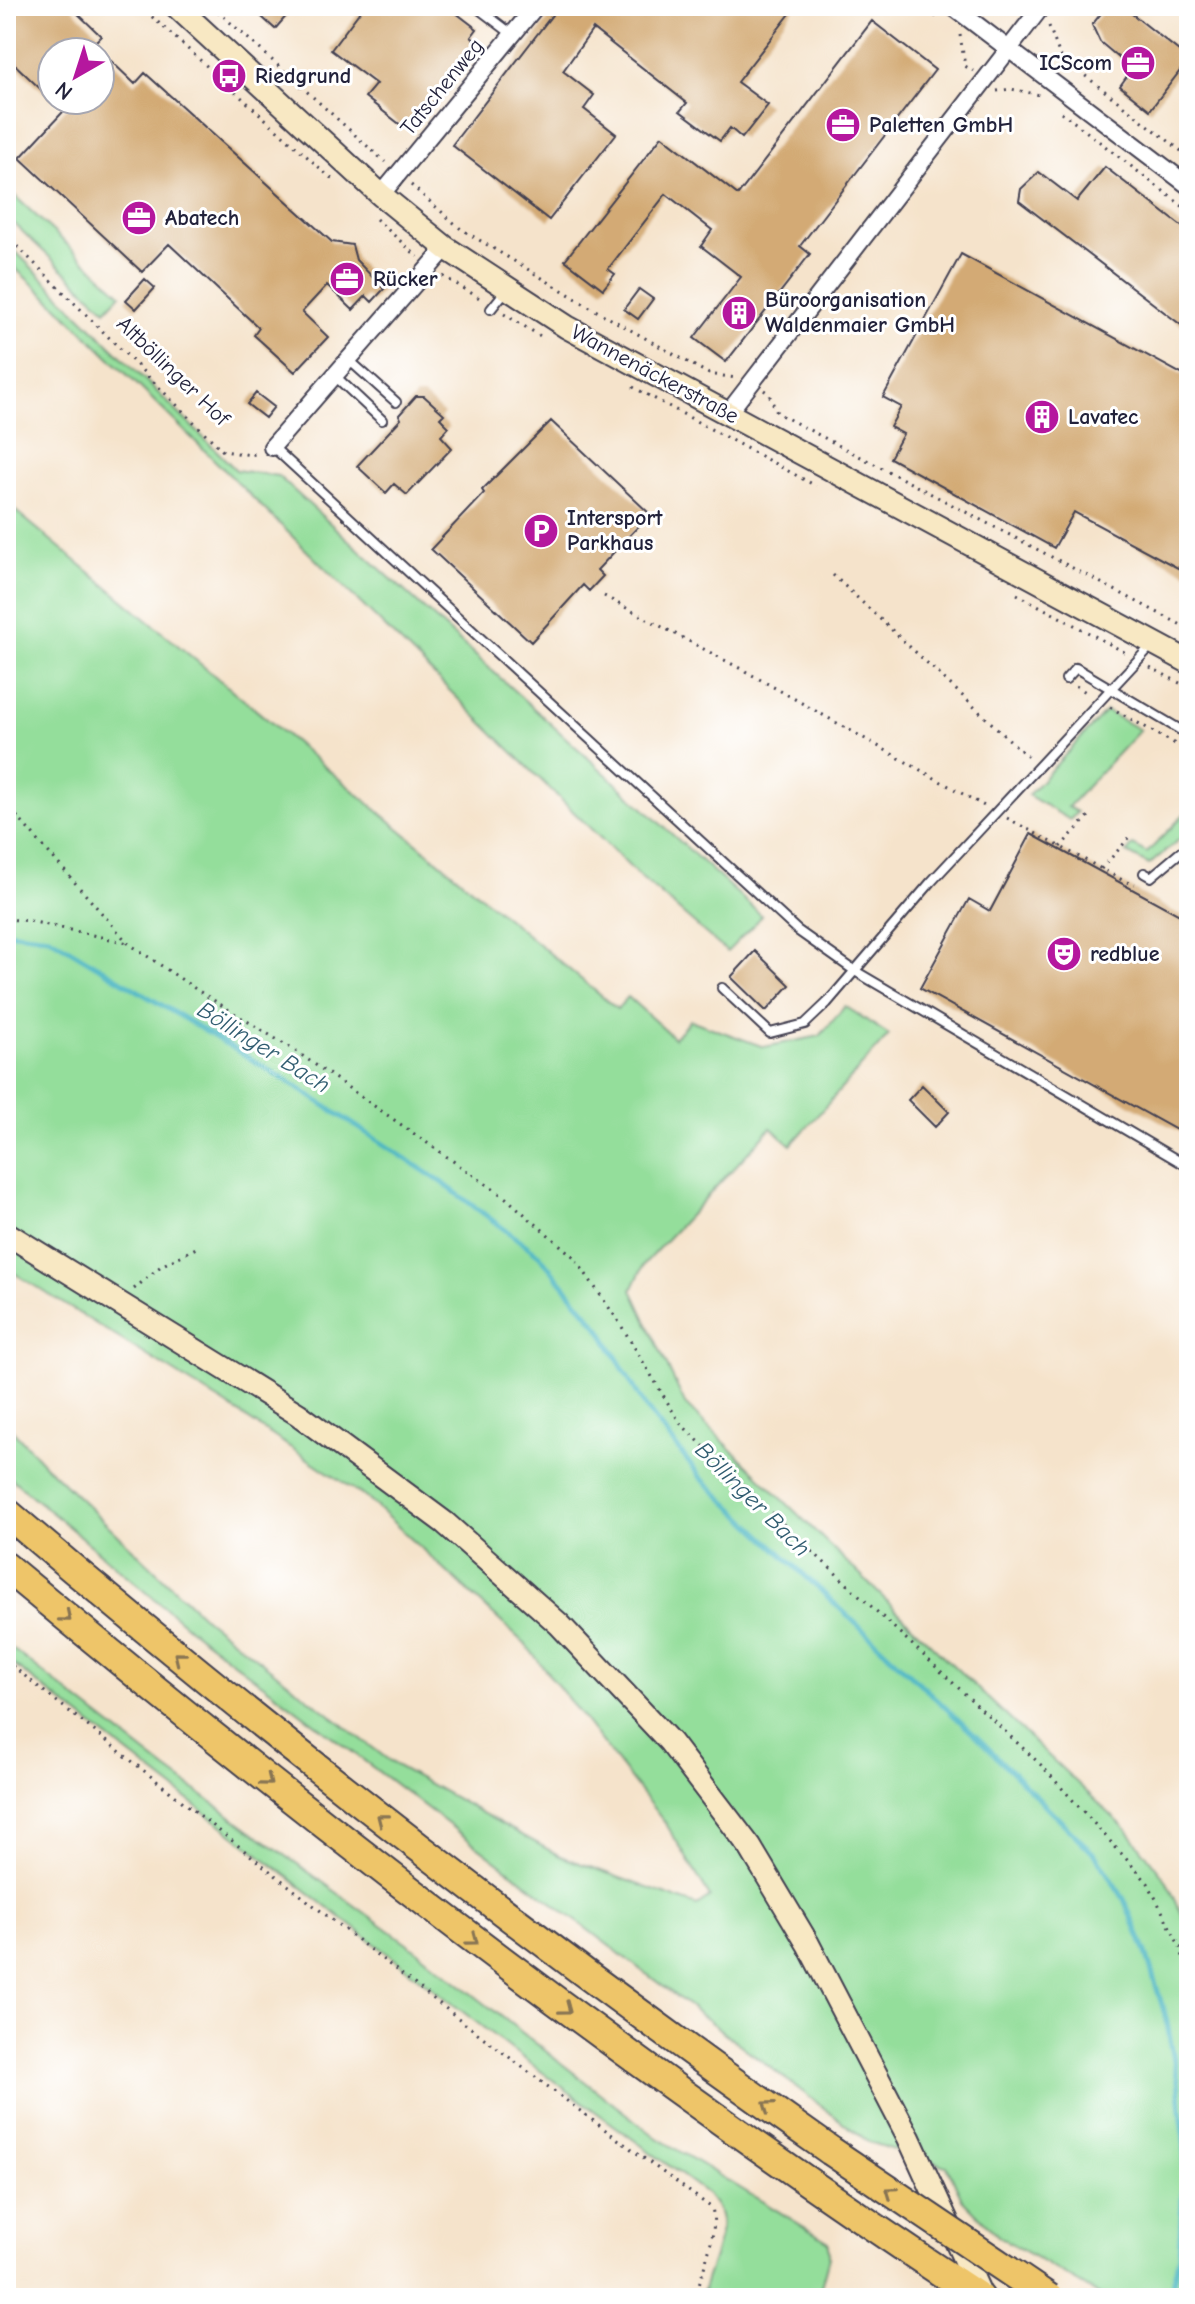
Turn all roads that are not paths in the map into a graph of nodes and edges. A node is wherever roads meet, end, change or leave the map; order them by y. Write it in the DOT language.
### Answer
graph roads {
  1 [pos="176,6"];
  2 [pos="475,6"];
  3 [pos="536,6"];
  4 [pos="952,6"];
  5 [pos="1038,11"];
  6 [pos="513,35"];
  7 [pos="1008,50"];
  8 [pos="1189,186"];
  9 [pos="381,195"];
  10 [pos="446,248"];
  11 [pos="507,289"];
  12 [pos="491,309"];
  13 [pos="348,360"];
  14 [pos="334,376"];
  15 [pos="396,402"];
  16 [pos="728,413"];
  17 [pos="382,420"];
  18 [pos="272,447"];
  19 [pos="1154,642"];
  20 [pos="1189,662"];
  21 [pos="1066,679"];
  22 [pos="1111,690"];
  23 [pos="1189,735"];
  24 [pos="1189,845"];
  25 [pos="1144,873"];
  26 [pos="855,971"];
  27 [pos="722,988"];
  28 [pos="1189,1167"];
  29 [pos="6,1233"];
  30 [pos="6,1512"];
  31 [pos="6,1567"];
  32 [pos="981,2298"];
  33 [pos="1049,2298"];
  1 -- 9 [label="street, Wannenäckerstraße"];
  2 -- 6 [label="lane"];
  3 -- 6 [label="street, Tatschenweg"];
  4 -- 7 [label="street"];
  5 -- 7 [label="street"];
  6 -- 9 [label="street, Tatschenweg"];
  7 -- 8 [label="street"];
  7 -- 16 [label="street"];
  9 -- 10 [label="street, Wannenäckerstraße"];
  10 -- 11 [label="street, Wannenäckerstraße"];
  10 -- 13 [label="street"];
  11 -- 12 [label="lane"];
  11 -- 16 [label="street, Wannenäckerstraße"];
  13 -- 14 [label="street"];
  13 -- 15 [label="lane"];
  14 -- 17 [label="lane"];
  14 -- 18 [label="street"];
  16 -- 19 [label="street, Wannenäckerstraße"];
  18 -- 26 [label="lane"];
  19 -- 20 [label="street, Wannenäckerstraße"];
  19 -- 22 [label="lane"];
  21 -- 22 [label="lane"];
  22 -- 23 [label="lane"];
  22 -- 26 [label="lane"];
  24 -- 25 [label="lane"];
  26 -- 27 [label="lane"];
  26 -- 28 [label="lane"];
  29 -- 32 [label="street"];
  33 -- 30 [label="highway, one-way, bridge"];
  31 -- 32 [label="highway, one-way"];
}
